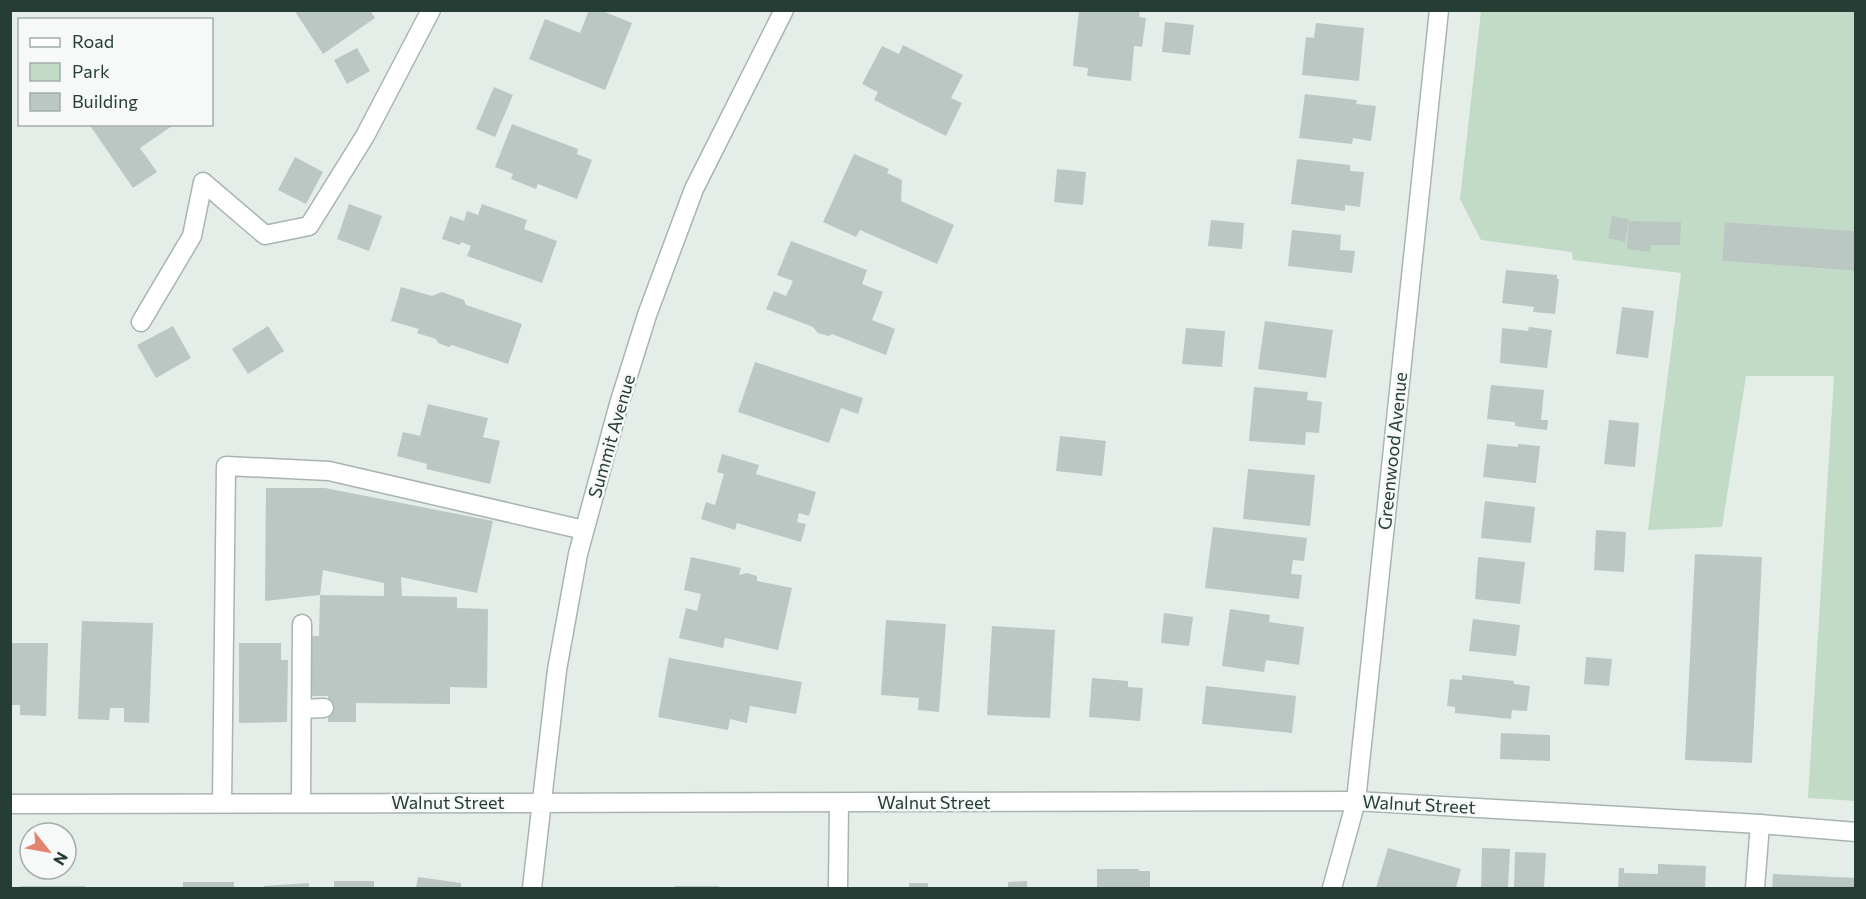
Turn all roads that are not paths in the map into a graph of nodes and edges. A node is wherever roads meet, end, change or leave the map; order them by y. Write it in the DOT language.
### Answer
graph roads {
  1 [pos="431,10"];
  2 [pos="784,10"];
  3 [pos="1439,10"];
  4 [pos="141,322"];
  5 [pos="584,530"];
  6 [pos="302,624"];
  7 [pos="324,708"];
  8 [pos="302,709"];
  9 [pos="541,801"];
  10 [pos="1356,801"];
  11 [pos="222,803"];
  12 [pos="301,803"];
  13 [pos="839,803"];
  14 [pos="10,804"];
  15 [pos="1760,824"];
  16 [pos="1856,832"];
  17 [pos="1335,887"];
  18 [pos="532,888"];
  19 [pos="838,888"];
  20 [pos="1755,888"];
  1 -- 4 [label="street"];
  2 -- 5 [label="street, Summit Avenue"];
  3 -- 10 [label="street, Greenwood Avenue"];
  5 -- 9 [label="street, Summit Avenue"];
  5 -- 11 [label="street"];
  6 -- 8 [label="street"];
  7 -- 8 [label="street"];
  8 -- 12 [label="street"];
  9 -- 12 [label="street, Walnut Street"];
  9 -- 13 [label="street, Walnut Street"];
  9 -- 18 [label="street, Summit Avenue"];
  10 -- 13 [label="street, Walnut Street"];
  10 -- 15 [label="street, Walnut Street"];
  10 -- 17 [label="street, Greenwood Avenue"];
  11 -- 12 [label="street, Walnut Street"];
  11 -- 14 [label="street, Walnut Street"];
  13 -- 19 [label="street"];
  15 -- 16 [label="street, Walnut Street"];
  15 -- 20 [label="street"];
}
